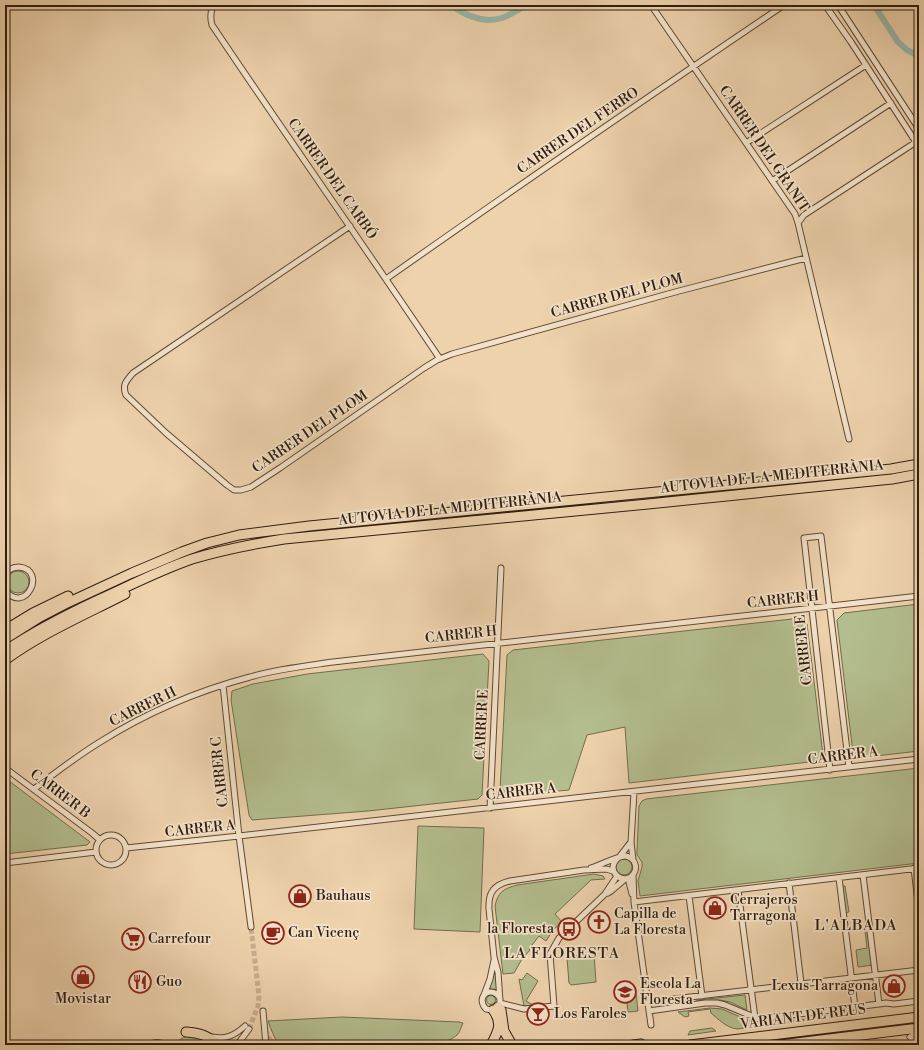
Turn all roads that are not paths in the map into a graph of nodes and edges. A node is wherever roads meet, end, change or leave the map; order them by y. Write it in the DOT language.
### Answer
graph roads {
  1 [pos="213,5"];
  2 [pos="651,5"];
  3 [pos="784,5"];
  4 [pos="826,5"];
  5 [pos="838,5"];
  6 [pos="866,65"];
  7 [pos="694,66"];
  8 [pos="891,104"];
  9 [pos="919,129"];
  10 [pos="746,143"];
  11 [pos="917,144"];
  12 [pos="772,181"];
  13 [pos="798,223"];
  14 [pos="350,226"];
  15 [pos="806,258"];
  16 [pos="386,279"];
  17 [pos="440,359"];
  18 [pos="849,439"];
  19 [pos="919,464"];
  20 [pos="919,474"];
  21 [pos="182,552"];
  22 [pos="217,552"];
  23 [pos="501,568"];
  24 [pos="5,574"];
  25 [pos="5,590"];
  26 [pos="12,596"];
  27 [pos="919,596"];
  28 [pos="5,598"];
  29 [pos="830,606"];
  30 [pos="812,608"];
  31 [pos="5,630"];
  32 [pos="5,639"];
  33 [pos="498,643"];
  34 [pos="5,651"];
  35 [pos="5,660"];
  36 [pos="223,685"];
  37 [pos="919,760"];
  38 [pos="849,767"];
  39 [pos="5,768"];
  40 [pos="830,770"];
  41 [pos="34,789"];
  42 [pos="634,792"];
  43 [pos="490,808"];
  44 [pos="239,836"];
  45 [pos="100,840"];
  46 [pos="631,842"];
  47 [pos="126,848"];
  48 [pos="96,852"];
  49 [pos="619,857"];
  50 [pos="633,860"];
  51 [pos="5,863"];
  52 [pos="916,868"];
  53 [pos="584,870"];
  54 [pos="615,874"];
  55 [pos="633,875"];
  56 [pos="863,875"];
  57 [pos="626,878"];
  58 [pos="839,878"];
  59 [pos="789,883"];
  60 [pos="738,890"];
  61 [pos="605,894"];
  62 [pos="689,896"];
  63 [pos="634,902"];
  64 [pos="919,911"];
  65 [pos="251,927"];
  66 [pos="494,957"];
  67 [pos="919,970"];
  68 [pos="876,975"];
  69 [pos="852,978"];
  70 [pos="801,983"];
  71 [pos="751,990"];
  72 [pos="483,996"];
  73 [pos="702,996"];
  74 [pos="919,1001"];
  75 [pos="648,1002"];
  76 [pos="879,1004"];
  77 [pos="498,1005"];
  78 [pos="855,1007"];
  79 [pos="263,1011"];
  80 [pos="649,1011"];
  81 [pos="919,1017"];
  82 [pos="755,1018"];
  83 [pos="651,1025"];
  84 [pos="186,1032"];
  85 [pos="230,1036"];
  86 [pos="916,1036"];
  87 [pos="208,1037"];
  88 [pos="149,1045"];
  89 [pos="165,1045"];
  90 [pos="218,1045"];
  91 [pos="221,1045"];
  92 [pos="237,1045"];
  93 [pos="266,1045"];
  94 [pos="491,1045"];
  95 [pos="512,1045"];
  96 [pos="690,1045"];
  97 [pos="780,1045"];
  1 -- 14 [label="street, CARRER DEL CARBÓ"];
  2 -- 7 [label="street, CARRER DEL GRANIT"];
  3 -- 7 [label="street, CARRER DEL FERRO"];
  4 -- 6 [label="street"];
  5 -- 9 [label="street"];
  6 -- 8 [label="street"];
  6 -- 10 [label="street"];
  7 -- 10 [label="street, CARRER DEL GRANIT"];
  7 -- 16 [label="street, CARRER DEL FERRO"];
  8 -- 11 [label="street"];
  8 -- 12 [label="street"];
  10 -- 12 [label="street, CARRER DEL GRANIT"];
  11 -- 13 [label="street"];
  12 -- 13 [label="street, CARRER DEL GRANIT"];
  13 -- 15 [label="street, CARRER DEL GRANIT"];
  14 -- 16 [label="street, CARRER DEL CARBÓ"];
  14 -- 17 [label="street, CARRER DEL PLOM"];
  15 -- 17 [label="street, CARRER DEL PLOM"];
  15 -- 18 [label="street, CARRER DEL GRANIT"];
  16 -- 17 [label="street, CARRER DEL CARBÓ"];
  19 -- 21 [label="highway, AUTOVIA DE LA MEDITERRÀNIA"];
  20 -- 22 [label="highway, AUTOVIA DE LA MEDITERRÀNIA"];
  21 -- 31 [label="highway"];
  21 -- 32 [label="highway, AUTOVIA DE LA MEDITERRÀNIA"];
  22 -- 34 [label="highway, AUTOVIA DE LA MEDITERRÀNIA"];
  22 -- 35 [label="highway"];
  23 -- 33 [label="street, CARRER E"];
  24 -- 26 [label="street"];
  25 -- 26 [label="street"];
  26 -- 28 [label="street"];
  27 -- 29 [label="street, CARRER H"];
  29 -- 30 [label="street, CARRER H"];
  29 -- 30 [label="street, CARRER E"];
  29 -- 38 [label="street, CARRER E"];
  30 -- 33 [label="street, CARRER H"];
  30 -- 40 [label="street, CARRER E"];
  33 -- 36 [label="street, CARRER H"];
  33 -- 43 [label="street, CARRER E"];
  36 -- 41 [label="street, CARRER H"];
  36 -- 44 [label="street, CARRER C"];
  37 -- 38 [label="street, CARRER A"];
  38 -- 40 [label="street, CARRER A"];
  39 -- 41 [label="street, CARRER B"];
  40 -- 42 [label="street, CARRER A"];
  41 -- 45 [label="street, CARRER B"];
  42 -- 43 [label="street, CARRER A"];
  42 -- 46 [label="street"];
  43 -- 44 [label="street, CARRER A"];
  44 -- 47 [label="street, CARRER A"];
  44 -- 65 [label="street, CARRER C"];
  45 -- 47 [label="street"];
  45 -- 48 [label="street"];
  46 -- 49 [label="street"];
  46 -- 50 [label="street"];
  47 -- 48 [label="street"];
  48 -- 51 [label="street"];
  49 -- 50 [label="street"];
  49 -- 53 [label="street"];
  49 -- 54 [label="street"];
  50 -- 55 [label="street"];
  52 -- 56 [label="street"];
  52 -- 64 [label="street"];
  53 -- 54 [label="street"];
  53 -- 66 [label="street"];
  54 -- 57 [label="street"];
  54 -- 61 [label="street"];
  55 -- 57 [label="street"];
  55 -- 63 [label="street"];
  56 -- 58 [label="street"];
  56 -- 68 [label="street"];
  57 -- 61 [label="street"];
  57 -- 63 [label="street"];
  58 -- 59 [label="street"];
  58 -- 69 [label="street"];
  59 -- 60 [label="street"];
  59 -- 70 [label="street"];
  60 -- 62 [label="street"];
  60 -- 71 [label="street"];
  61 -- 77 [label="street"];
  62 -- 63 [label="street"];
  62 -- 73 [label="street"];
  63 -- 75 [label="street"];
  66 -- 72 [label="street"];
  66 -- 77 [label="street"];
  67 -- 68 [label="street"];
  68 -- 69 [label="street"];
  68 -- 76 [label="street"];
  69 -- 70 [label="street"];
  69 -- 78 [label="street"];
  70 -- 71 [label="street"];
  71 -- 73 [label="street"];
  71 -- 82 [label="street"];
  72 -- 77 [label="street"];
  72 -- 77 [label="street"];
  73 -- 75 [label="street"];
  74 -- 76 [label="street"];
  75 -- 80 [label="street"];
  76 -- 78 [label="street"];
  77 -- 94 [label="highway"];
  77 -- 95 [label="highway"];
  78 -- 82 [label="street"];
  79 -- 93 [label="street"];
  80 -- 82 [label="street"];
  80 -- 83 [label="street"];
  81 -- 96 [label="highway, VARIANT DE REUS"];
  84 -- 87 [label="highway"];
  85 -- 87 [label="street"];
  85 -- 91 [label="street"];
  85 -- 92 [label="street"];
  86 -- 97 [label="highway, VARIANT DE REUS"];
  87 -- 90 [label="highway"];
  88 -- 89 [label="street"];
}
